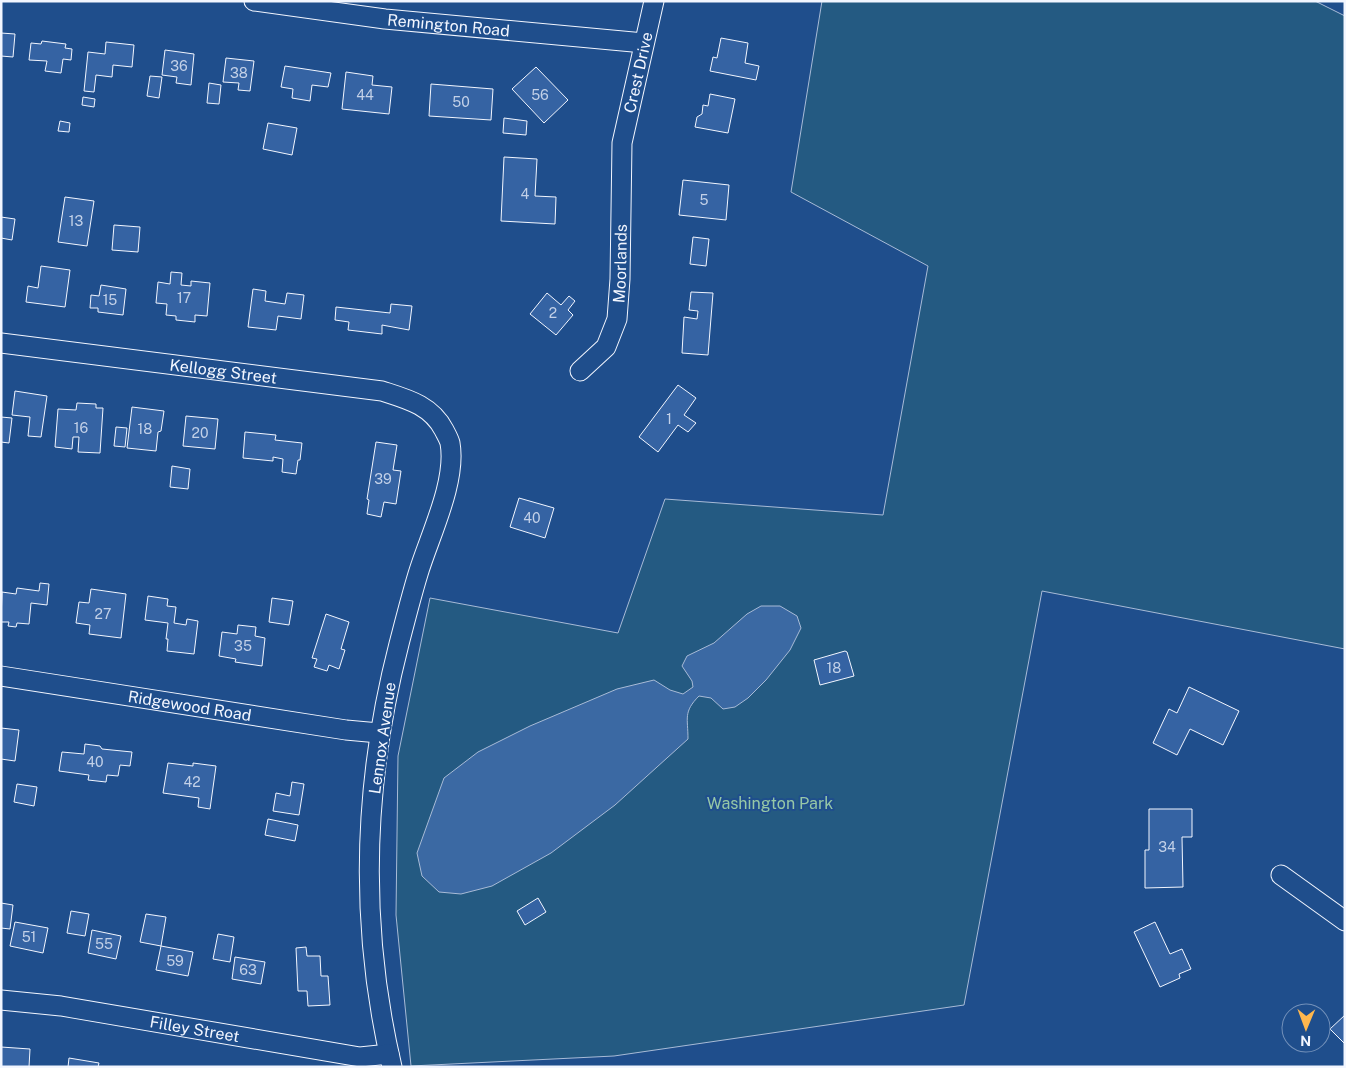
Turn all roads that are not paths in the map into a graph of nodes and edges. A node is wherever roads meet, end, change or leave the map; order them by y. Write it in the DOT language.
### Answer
graph roads {
  1 [pos="254,1"];
  2 [pos="654,1"];
  3 [pos="644,43"];
  4 [pos="622,143"];
  5 [pos="1,343"];
  6 [pos="580,371"];
  7 [pos="438,418"];
  8 [pos="1,676"];
  9 [pos="379,733"];
  10 [pos="1281,875"];
  11 [pos="1345,921"];
  12 [pos="1,1000"];
  13 [pos="391,1060"];
  1 -- 3 [label="street, Remington Road"];
  2 -- 3 [label="street, Crest Drive"];
  3 -- 4 [label="street, Crest Drive"];
  4 -- 6 [label="street, Moorlands"];
  5 -- 7 [label="street, Kellogg Street"];
  7 -- 9 [label="street, Lennox Avenue"];
  8 -- 9 [label="street, Ridgewood Road"];
  9 -- 13 [label="street, Lennox Avenue"];
  10 -- 11 [label="street"];
  12 -- 13 [label="street, Filley Street"];
}
